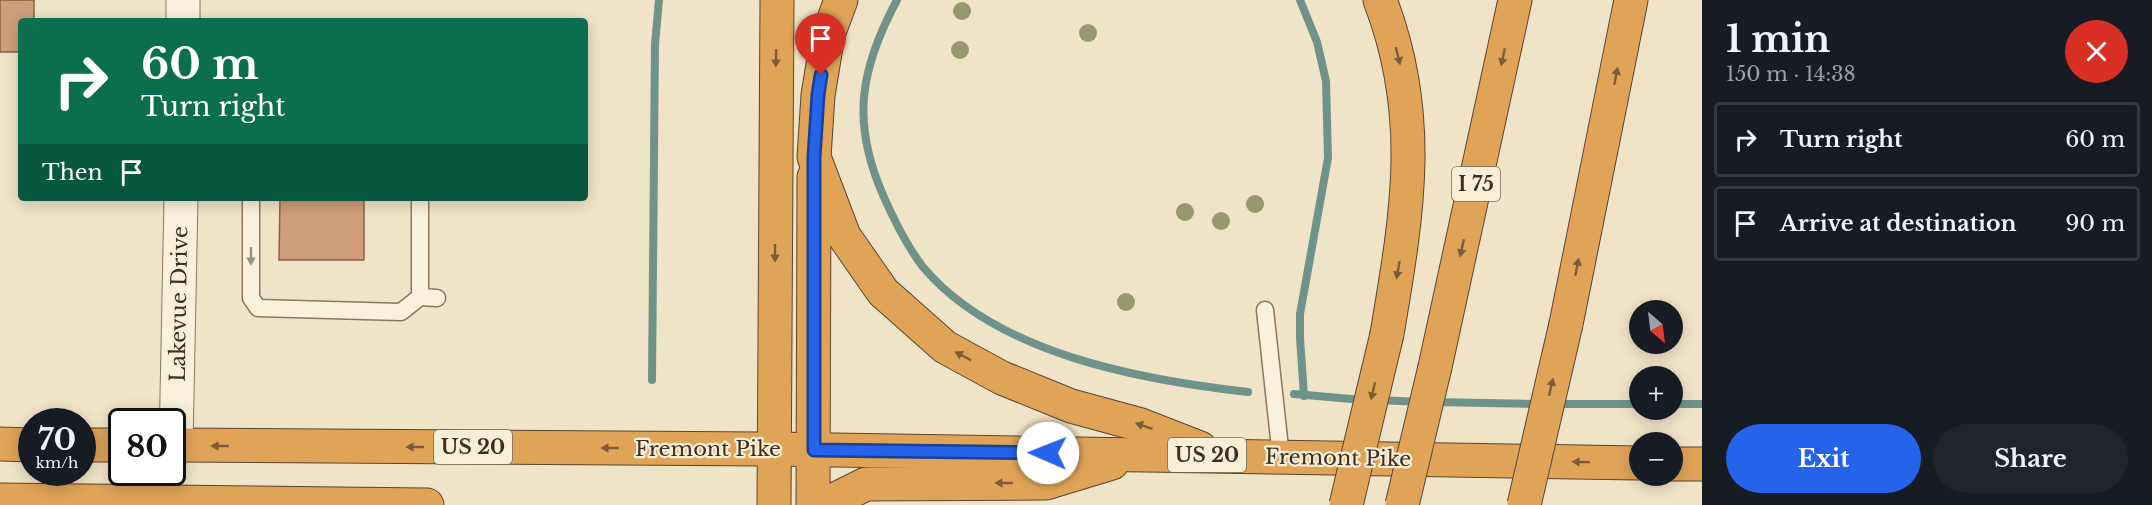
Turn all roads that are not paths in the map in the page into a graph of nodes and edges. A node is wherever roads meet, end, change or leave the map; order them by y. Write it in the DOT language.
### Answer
graph roads {
  1 [pos="183,0"];
  2 [pos="777,0"];
  3 [pos="841,0"];
  4 [pos="1380,0"];
  5 [pos="1515,0"];
  6 [pos="1631,0"];
  7 [pos="183,18"];
  8 [pos="814,157"];
  9 [pos="181,201"];
  10 [pos="251,201"];
  11 [pos="420,201"];
  12 [pos="1265,310"];
  13 [pos="175,408"];
  14 [pos="0,444"];
  15 [pos="18,445"];
  16 [pos="186,445"];
  17 [pos="774,449"];
  18 [pos="814,450"];
  19 [pos="1142,454"];
  20 [pos="1218,455"];
  21 [pos="1281,457"];
  22 [pos="1629,463"];
  23 [pos="1683,464"];
  24 [pos="1702,464"];
  25 [pos="0,500"];
  26 [pos="168,504"];
  27 [pos="212,504"];
  28 [pos="363,505"];
  29 [pos="427,505"];
  30 [pos="774,505"];
  31 [pos="813,505"];
  32 [pos="824,505"];
  33 [pos="1346,505"];
  34 [pos="1402,505"];
  35 [pos="1524,505"];
  1 -- 7 [label="street"];
  2 -- 17 [label="highway, one-way"];
  3 -- 8 [label="highway"];
  4 -- 33 [label="highway, one-way, bridge"];
  5 -- 34 [label="highway, I 75, one-way, bridge"];
  35 -- 6 [label="highway, one-way, bridge"];
  8 -- 18 [label="highway"];
  20 -- 8 [label="highway, one-way"];
  9 -- 13 [label="street, Lakevue Drive"];
  10 -- 11 [label="lane, one-way"];
  12 -- 21 [label="lane"];
  14 -- 15 [label="highway"];
  17 -- 16 [label="highway, Fremont Pike / US 20, one-way"];
  17 -- 18 [label="highway, Fremont Pike / US 20"];
  17 -- 30 [label="highway"];
  18 -- 19 [label="highway, Fremont Pike / US 20"];
  18 -- 31 [label="highway"];
  19 -- 20 [label="highway, Fremont Pike / US 20"];
  19 -- 32 [label="highway, one-way"];
  20 -- 21 [label="highway, Fremont Pike / US 20"];
  22 -- 21 [label="highway, Fremont Pike / US 20, one-way"];
  23 -- 24 [label="highway"];
  25 -- 26 [label="highway"];
  26 -- 27 [label="highway"];
  27 -- 28 [label="highway"];
  28 -- 29 [label="highway"];
}
